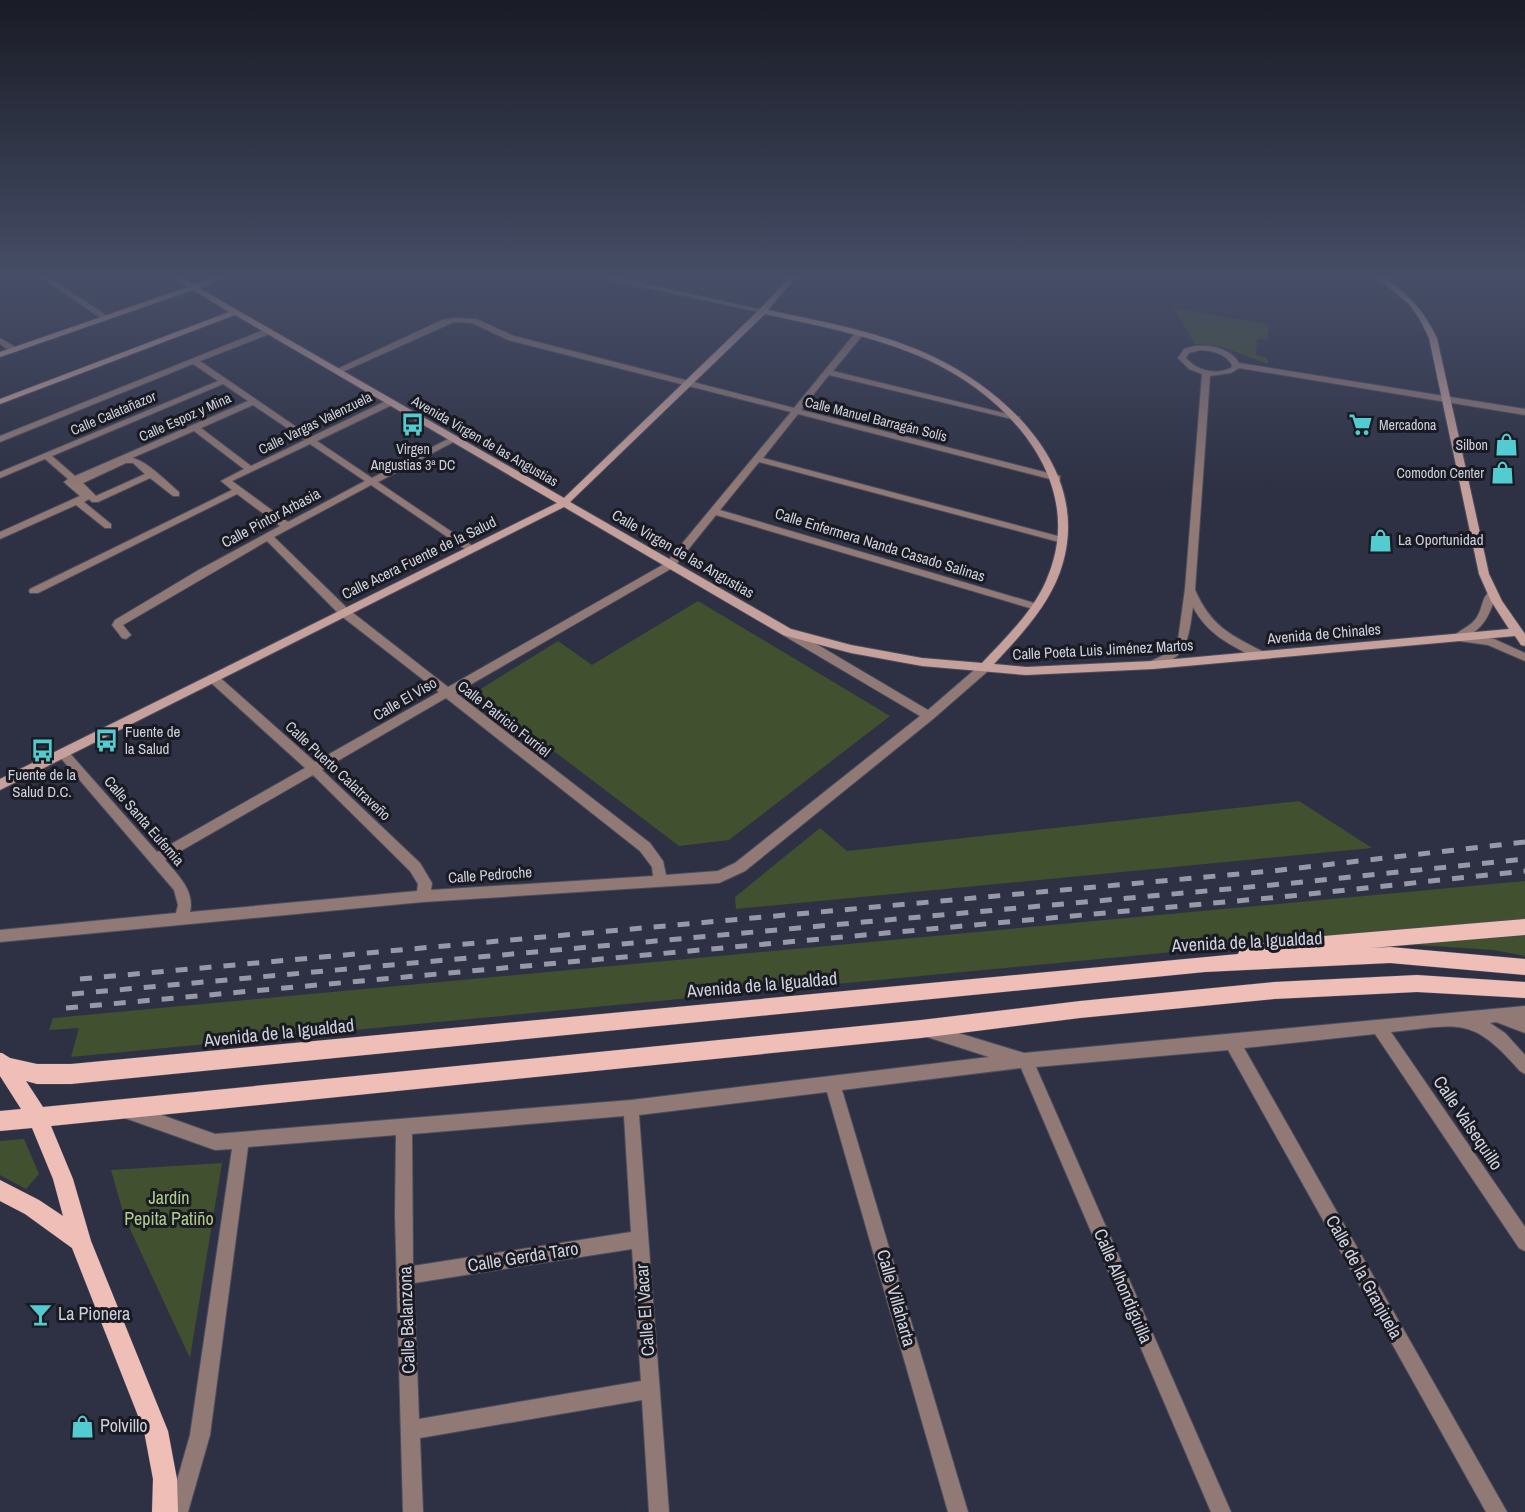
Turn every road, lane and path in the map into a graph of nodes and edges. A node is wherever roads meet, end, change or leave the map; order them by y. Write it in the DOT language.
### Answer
graph roads {
  1 [pos="11,348"];
  2 [pos="21,348"];
  3 [pos="142,348"];
  4 [pos="229,348"];
  5 [pos="297,348"];
  6 [pos="389,348"];
  7 [pos="548,348"];
  8 [pos="725,348"];
  9 [pos="849,348"];
  10 [pos="903,348"];
  11 [pos="1435,348"];
  12 [pos="14,350"];
  13 [pos="0,355"];
  14 [pos="194,362"];
  15 [pos="1236,365"];
  16 [pos="337,371"];
  17 [pos="1206,372"];
  18 [pos="830,373"];
  19 [pos="224,381"];
  20 [pos="688,384"];
  21 [pos="1444,399"];
  22 [pos="255,401"];
  23 [pos="0,402"];
  24 [pos="391,402"];
  25 [pos="1525,412"];
  26 [pos="797,413"];
  27 [pos="1016,417"];
  28 [pos="195,427"];
  29 [pos="0,439"];
  30 [pos="311,439"];
  31 [pos="455,439"];
  32 [pos="46,456"];
  33 [pos="128,459"];
  34 [pos="758,459"];
  35 [pos="250,469"];
  36 [pos="150,474"];
  37 [pos="0,475"];
  38 [pos="1057,478"];
  39 [pos="74,480"];
  40 [pos="373,481"];
  41 [pos="238,489"];
  42 [pos="176,494"];
  43 [pos="77,501"];
  44 [pos="564,503"];
  45 [pos="714,511"];
  46 [pos="287,525"];
  47 [pos="108,526"];
  48 [pos="1,534"];
  49 [pos="267,537"];
  50 [pos="1062,540"];
  51 [pos="471,549"];
  52 [pos="670,565"];
  53 [pos="1190,589"];
  54 [pos="34,591"];
  55 [pos="1491,594"];
  56 [pos="1037,607"];
  57 [pos="344,612"];
  58 [pos="787,632"];
  59 [pos="1521,632"];
  60 [pos="126,635"];
  61 [pos="1455,638"];
  62 [pos="1525,642"];
  63 [pos="1260,654"];
  64 [pos="1525,657"];
  65 [pos="1154,665"];
  66 [pos="984,668"];
  67 [pos="213,678"];
  68 [pos="446,692"];
  69 [pos="929,717"];
  70 [pos="63,753"];
  71 [pos="314,769"];
  72 [pos="0,784"];
  73 [pos="156,859"];
  74 [pos="660,881"];
  75 [pos="423,896"];
  76 [pos="182,917"];
  77 [pos="1525,927"];
  78 [pos="0,936"];
  79 [pos="1205,964"];
  80 [pos="1525,967"];
  81 [pos="1525,990"];
  82 [pos="1525,1013"];
  83 [pos="1483,1016"];
  84 [pos="1447,1019"];
  85 [pos="1378,1026"];
  86 [pos="1525,1026"];
  87 [pos="921,1029"];
  88 [pos="1232,1042"];
  89 [pos="1025,1060"];
  90 [pos="3,1063"];
  91 [pos="1525,1066"];
  92 [pos="833,1084"];
  93 [pos="631,1108"];
  94 [pos="121,1109"];
  95 [pos="38,1116"];
  96 [pos="0,1121"];
  97 [pos="404,1128"];
  98 [pos="241,1140"];
  99 [pos="0,1190"];
  100 [pos="640,1239"];
  101 [pos="80,1241"];
  102 [pos="1525,1242"];
  103 [pos="405,1276"];
  104 [pos="651,1389"];
  105 [pos="410,1430"];
  106 [pos="165,1512"];
  107 [pos="178,1512"];
  108 [pos="413,1512"];
  109 [pos="659,1512"];
  110 [pos="958,1512"];
  111 [pos="1221,1512"];
  112 [pos="1497,1512"];
  1 -- 12 [label="street"];
  2 -- 12 [label="street"];
  3 -- 23 [label="street"];
  4 -- 14 [label="street"];
  5 -- 16 [label="street, Avenida Virgen de las Angustias"];
  6 -- 16 [label="street, Calle Manuel Barragán Solís"];
  7 -- 20 [label="street, Calle Manuel Barragán Solís"];
  8 -- 20 [label="street, Calle Acera Fuente de la Salud"];
  9 -- 18 [label="street"];
  10 -- 27 [label="street"];
  11 -- 21 [label="street"];
  12 -- 13 [label="street"];
  14 -- 19 [label="street"];
  14 -- 29 [label="street"];
  15 -- 17 [label="street"];
  15 -- 17 [label="street"];
  15 -- 21 [label="street"];
  16 -- 24 [label="street, Avenida Virgen de las Angustias"];
  17 -- 53 [label="street, Avenida de Chinales"];
  18 -- 26 [label="street"];
  18 -- 27 [label="street"];
  19 -- 22 [label="street"];
  19 -- 32 [label="street, Calle Calatañazor"];
  20 -- 26 [label="street, Calle Manuel Barragán Solís"];
  20 -- 44 [label="street, Calle Acera Fuente de la Salud"];
  21 -- 25 [label="street"];
  21 -- 55 [label="street"];
  22 -- 28 [label="street, Calle Espoz y Mina"];
  22 -- 30 [label="street"];
  24 -- 30 [label="street, Calle Vargas Valenzuela"];
  24 -- 31 [label="street, Avenida Virgen de las Angustias"];
  26 -- 34 [label="street"];
  26 -- 38 [label="street, Calle Manuel Barragán Solís"];
  27 -- 38 [label="street"];
  28 -- 33 [label="street, Calle Espoz y Mina"];
  28 -- 35 [label="street"];
  30 -- 35 [label="street, Calle Vargas Valenzuela"];
  30 -- 40 [label="street"];
  31 -- 40 [label="street, Calle Pintor Arbasia"];
  31 -- 44 [label="street, Avenida Virgen de las Angustias"];
  32 -- 37 [label="street, Calle Calatañazor"];
  32 -- 39 [label="street"];
  33 -- 36 [label="street"];
  33 -- 36 [label="street"];
  33 -- 39 [label="street"];
  34 -- 45 [label="street"];
  34 -- 50 [label="street"];
  35 -- 41 [label="street"];
  36 -- 42 [label="street"];
  38 -- 50 [label="street"];
  39 -- 43 [label="street"];
  40 -- 46 [label="street, Calle Pintor Arbasia"];
  40 -- 51 [label="street"];
  41 -- 46 [label="street"];
  41 -- 54 [label="street"];
  43 -- 47 [label="street"];
  43 -- 48 [label="street"];
  44 -- 51 [label="street, Calle Acera Fuente de la Salud"];
  44 -- 52 [label="street, Calle Virgen de las Angustias"];
  45 -- 52 [label="street"];
  45 -- 56 [label="street, Calle Enfermera Nanda Casado Salinas"];
  46 -- 49 [label="street, Calle Pintor Arbasia"];
  49 -- 57 [label="street, Calle Patricio Furriel"];
  49 -- 60 [label="street, Calle Pintor Arbasia"];
  50 -- 56 [label="street"];
  51 -- 57 [label="street, Calle Acera Fuente de la Salud"];
  52 -- 58 [label="street, Calle Virgen de las Angustias"];
  52 -- 68 [label="street, Calle El Viso"];
  53 -- 63 [label="street, Avenida de Chinales"];
  53 -- 65 [label="street, Avenida de Chinales"];
  55 -- 59 [label="street"];
  55 -- 61 [label="street, Avenida de Chinales"];
  56 -- 66 [label="street"];
  57 -- 67 [label="street, Calle Acera Fuente de la Salud"];
  57 -- 68 [label="street, Calle Patricio Furriel"];
  58 -- 66 [label="street, Calle Virgen de las Angustias"];
  58 -- 69 [label="street, Calle Virgen de las Angustias"];
  59 -- 61 [label="street, Avenida de Chinales"];
  59 -- 62 [label="street"];
  61 -- 63 [label="street, Avenida de Chinales"];
  61 -- 64 [label="street, Avenida de Chinales"];
  63 -- 65 [label="street, Calle Poeta Luis Jiménez Martos"];
  65 -- 66 [label="street, Calle Poeta Luis Jiménez Martos"];
  66 -- 69 [label="street"];
  67 -- 70 [label="street, Calle Acera Fuente de la Salud"];
  67 -- 71 [label="street, Calle Puerto Calatraveño"];
  68 -- 71 [label="street, Calle El Viso"];
  68 -- 74 [label="street, Calle Patricio Furriel"];
  69 -- 74 [label="street, Calle Pedroche"];
  70 -- 72 [label="street, Calle Acera Fuente de la Salud"];
  70 -- 73 [label="street, Calle Santa Eufemia"];
  71 -- 73 [label="street, Calle El Viso"];
  71 -- 75 [label="street, Calle Puerto Calatraveño"];
  73 -- 76 [label="street, Calle Santa Eufemia"];
  74 -- 75 [label="street, Calle Pedroche"];
  75 -- 76 [label="street, Calle Pedroche"];
  76 -- 78 [label="street, Calle Pedroche"];
  77 -- 79 [label="main road"];
  79 -- 80 [label="main road, Avenida de la Igualdad"];
  79 -- 90 [label="main road, Avenida de la Igualdad"];
  81 -- 87 [label="main road"];
  82 -- 83 [label="street"];
  83 -- 84 [label="street"];
  83 -- 86 [label="street"];
  84 -- 85 [label="street"];
  84 -- 91 [label="street"];
  85 -- 88 [label="street"];
  85 -- 102 [label="street, Calle Valsequillo"];
  87 -- 89 [label="street"];
  87 -- 94 [label="main road"];
  88 -- 89 [label="street"];
  88 -- 112 [label="street, Calle de la Granjuela"];
  89 -- 92 [label="street"];
  89 -- 111 [label="street, Calle Alhondiguilla"];
  90 -- 95 [label="main road, Avenida de la Igualdad"];
  92 -- 93 [label="street"];
  92 -- 110 [label="street, Calle Villaharta"];
  93 -- 97 [label="street"];
  93 -- 100 [label="street, Calle El Vacar"];
  94 -- 95 [label="main road"];
  94 -- 98 [label="street"];
  95 -- 96 [label="main road"];
  95 -- 101 [label="main road, Avenida de la Igualdad"];
  97 -- 98 [label="street"];
  97 -- 103 [label="street, Calle Balanzona"];
  98 -- 107 [label="street"];
  99 -- 101 [label="main road"];
  100 -- 103 [label="street, Calle Gerda Taro"];
  100 -- 104 [label="street, Calle El Vacar"];
  101 -- 106 [label="main road, Avenida de la Igualdad"];
  103 -- 105 [label="street, Calle Balanzona"];
  104 -- 105 [label="street"];
  104 -- 109 [label="street, Calle El Vacar"];
  105 -- 108 [label="street, Calle Balanzona"];
}
